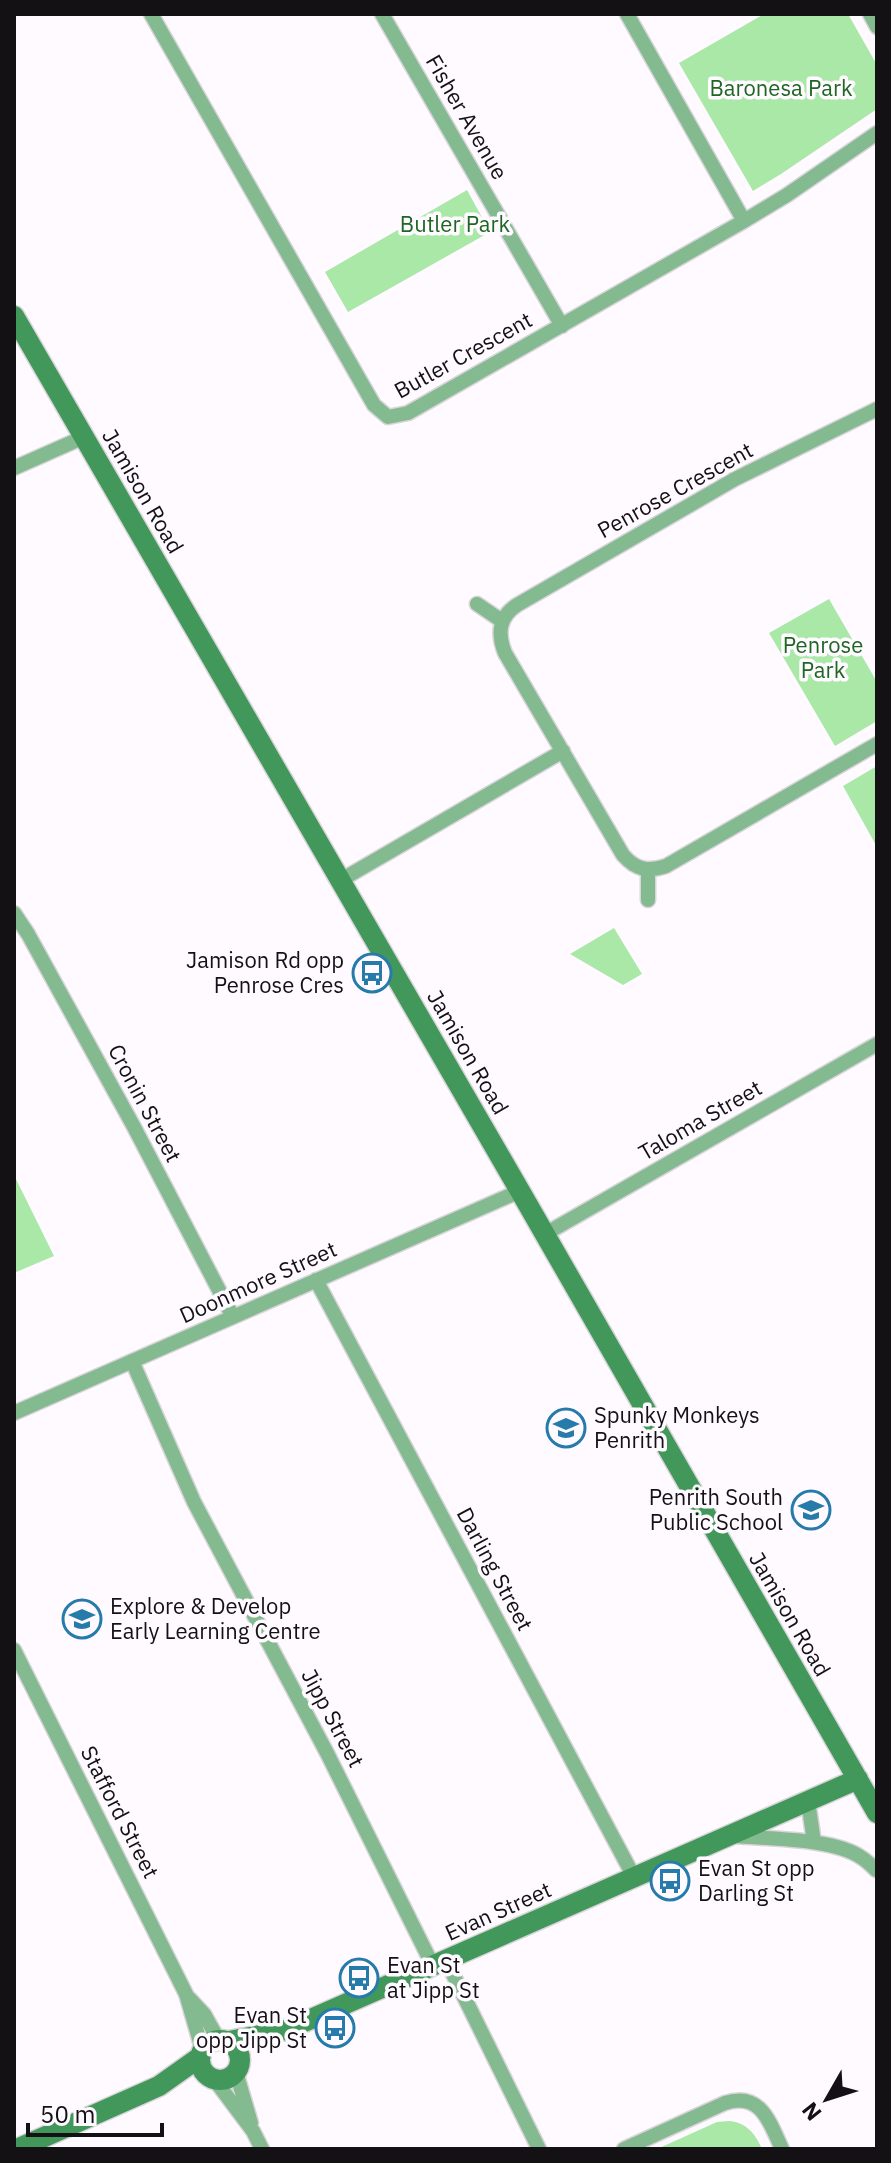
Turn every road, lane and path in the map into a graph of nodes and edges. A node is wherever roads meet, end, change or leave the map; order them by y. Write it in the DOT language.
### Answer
graph roads {
  1 [pos="151,14"];
  2 [pos="382,14"];
  3 [pos="627,14"];
  4 [pos="870,14"];
  5 [pos="877,27"];
  6 [pos="877,133"];
  7 [pos="744,221"];
  8 [pos="14,316"];
  9 [pos="562,326"];
  10 [pos="877,409"];
  11 [pos="84,437"];
  12 [pos="14,468"];
  13 [pos="477,604"];
  14 [pos="502,621"];
  15 [pos="877,744"];
  16 [pos="563,751"];
  17 [pos="648,870"];
  18 [pos="341,880"];
  19 [pos="648,900"];
  20 [pos="14,913"];
  21 [pos="877,1044"];
  22 [pos="520,1191"];
  23 [pos="545,1234"];
  24 [pos="316,1280"];
  25 [pos="233,1317"];
  26 [pos="132,1361"];
  27 [pos="14,1413"];
  28 [pos="14,1650"];
  29 [pos="858,1779"];
  30 [pos="808,1801"];
  31 [pos="877,1813"];
  32 [pos="729,1836"];
  33 [pos="814,1842"];
  34 [pos="876,1870"];
  35 [pos="634,1877"];
  36 [pos="440,1963"];
  37 [pos="286,2030"];
  38 [pos="212,2057"];
  39 [pos="238,2069"];
  40 [pos="253,2131"];
  41 [pos="17,2149"];
  42 [pos="262,2149"];
  43 [pos="539,2149"];
  44 [pos="624,2149"];
  45 [pos="782,2149"];
  1 -- 9 [label="street, Butler Crescent"];
  2 -- 9 [label="street, Fisher Avenue"];
  3 -- 7 [label="street"];
  4 -- 5 [label="street"];
  6 -- 7 [label="street, Butler Crescent"];
  7 -- 9 [label="street, Butler Crescent"];
  8 -- 11 [label="main road, Jamison Road"];
  10 -- 14 [label="street, Penrose Crescent"];
  11 -- 12 [label="street"];
  11 -- 18 [label="main road, Jamison Road"];
  13 -- 14 [label="street"];
  14 -- 16 [label="street"];
  15 -- 17 [label="street"];
  16 -- 17 [label="street"];
  16 -- 18 [label="street"];
  17 -- 19 [label="street"];
  18 -- 22 [label="main road, Jamison Road"];
  20 -- 25 [label="street, Cronin Street"];
  21 -- 23 [label="street, Taloma Street"];
  22 -- 23 [label="main road, Jamison Road"];
  22 -- 24 [label="street, Doonmore Street"];
  23 -- 29 [label="main road, Jamison Road"];
  24 -- 25 [label="street, Doonmore Street"];
  24 -- 35 [label="street, Darling Street"];
  25 -- 26 [label="street, Doonmore Street"];
  26 -- 27 [label="street, Doonmore Street"];
  26 -- 36 [label="street, Jipp Street"];
  28 -- 38 [label="street, Stafford Street"];
  29 -- 30 [label="main road, Evan Street"];
  29 -- 31 [label="main road, Jamison Road"];
  30 -- 32 [label="main road, Evan Street"];
  30 -- 33 [label="street"];
  32 -- 33 [label="street, Evan Street"];
  32 -- 35 [label="main road, Evan Street"];
  33 -- 34 [label="street, Evan Street"];
  35 -- 36 [label="main road, Evan Street"];
  36 -- 37 [label="main road, Evan Street"];
  36 -- 43 [label="street, Jipp Street"];
  37 -- 38 [label="main road, Evan Street"];
  37 -- 39 [label="main road, Evan Street"];
  38 -- 39 [label="main road, Evan Street"];
  38 -- 39 [label="main road"];
  38 -- 40 [label="street, Stafford Street"];
  38 -- 41 [label="main road, Evan Street"];
  39 -- 40 [label="street, Stafford Street"];
  40 -- 42 [label="street, Stafford Street"];
  44 -- 45 [label="street"];
}
